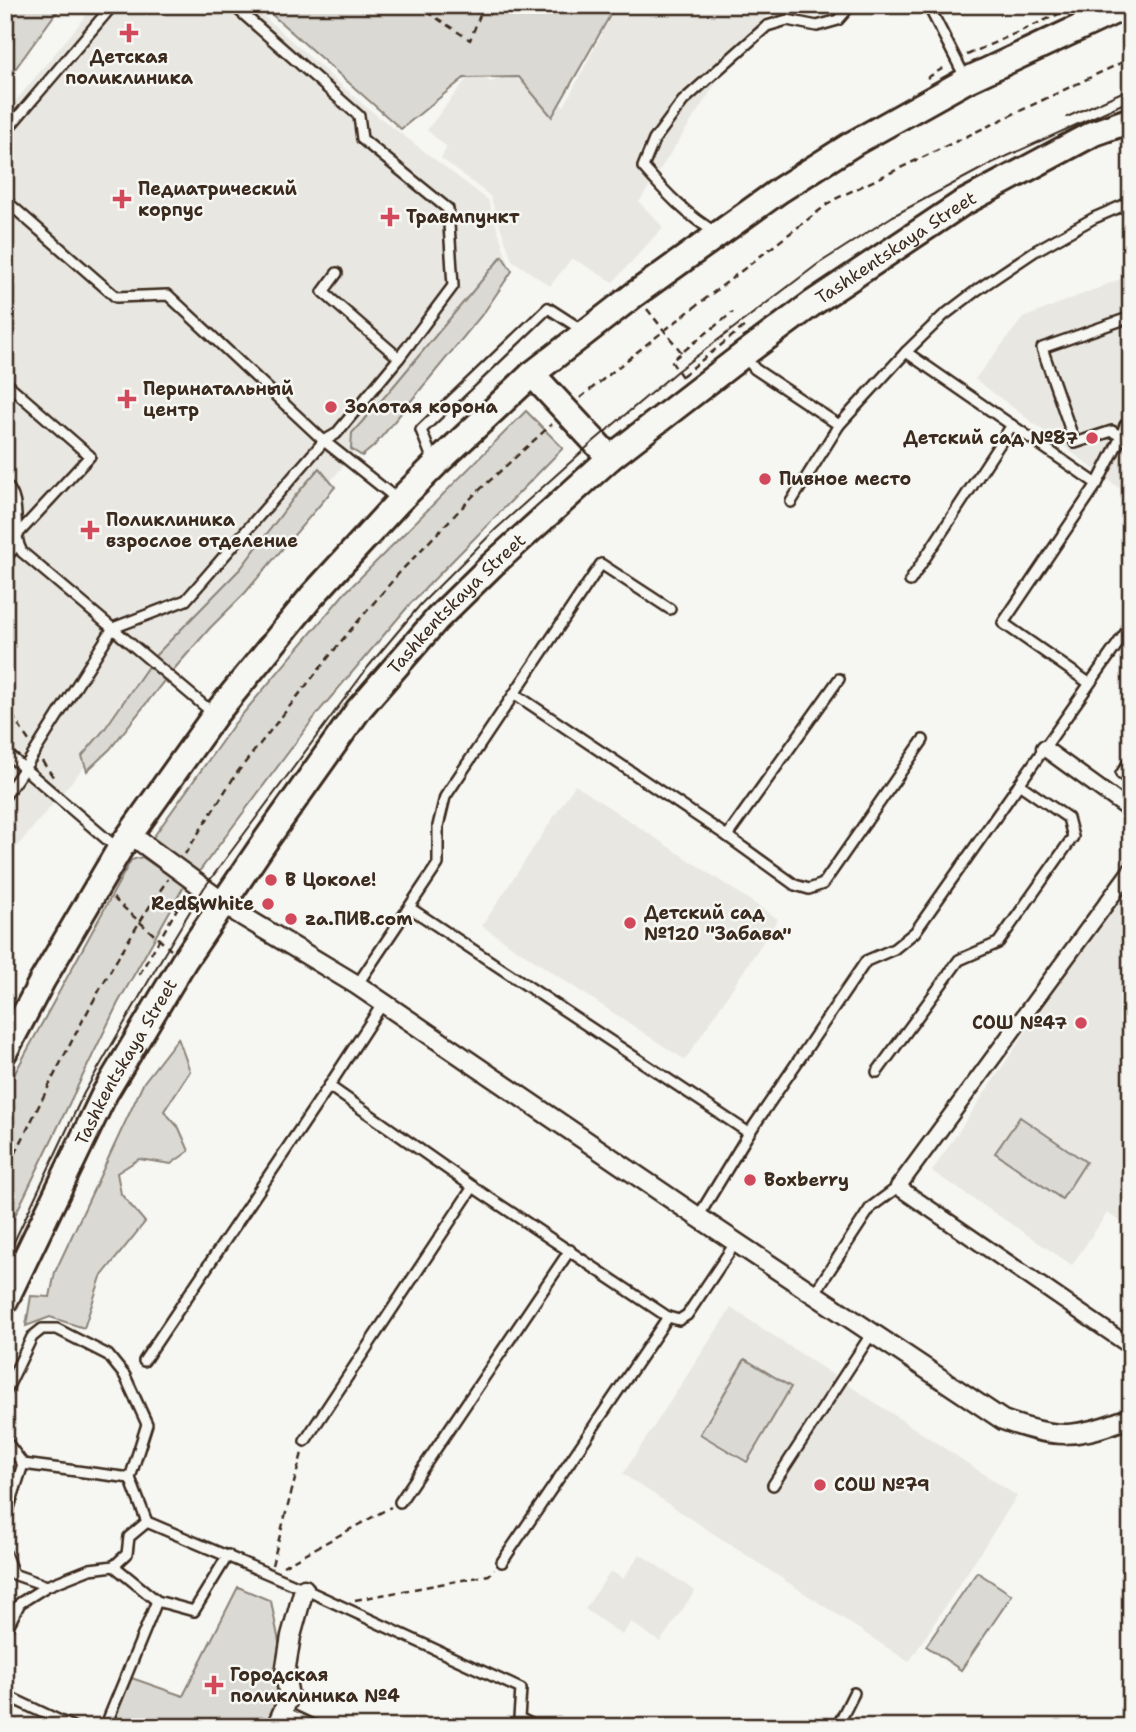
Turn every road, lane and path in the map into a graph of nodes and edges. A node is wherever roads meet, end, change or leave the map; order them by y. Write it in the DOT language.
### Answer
graph roads {
  1 [pos="113,5"];
  2 [pos="233,5"];
  3 [pos="417,5"];
  4 [pos="484,5"];
  5 [pos="850,5"];
  6 [pos="928,5"];
  7 [pos="1128,5"];
  8 [pos="1066,11"];
  9 [pos="961,70"];
  10 [pos="922,82"];
  11 [pos="1131,120"];
  12 [pos="5,132"];
  13 [pos="5,200"];
  14 [pos="1131,202"];
  15 [pos="719,234"];
  16 [pos="337,273"];
  17 [pos="635,294"];
  18 [pos="733,312"];
  19 [pos="1131,317"];
  20 [pos="745,326"];
  21 [pos="583,333"];
  22 [pos="906,352"];
  23 [pos="682,353"];
  24 [pos="743,355"];
  25 [pos="399,358"];
  26 [pos="532,374"];
  27 [pos="5,382"];
  28 [pos="1131,423"];
  29 [pos="839,425"];
  30 [pos="1012,425"];
  31 [pos="1121,437"];
  32 [pos="324,441"];
  33 [pos="1131,443"];
  34 [pos="610,458"];
  35 [pos="437,463"];
  36 [pos="5,484"];
  37 [pos="1097,484"];
  38 [pos="399,501"];
  39 [pos="791,502"];
  40 [pos="18,539"];
  41 [pos="5,558"];
  42 [pos="910,582"];
  43 [pos="670,609"];
  44 [pos="1131,625"];
  45 [pos="113,628"];
  46 [pos="839,679"];
  47 [pos="1089,683"];
  48 [pos="515,694"];
  49 [pos="5,705"];
  50 [pos="215,715"];
  51 [pos="923,740"];
  52 [pos="1044,748"];
  53 [pos="36,751"];
  54 [pos="5,752"];
  55 [pos="1131,759"];
  56 [pos="24,769"];
  57 [pos="1131,781"];
  58 [pos="1019,784"];
  59 [pos="59,786"];
  60 [pos="5,796"];
  61 [pos="1131,811"];
  62 [pos="727,836"];
  63 [pos="125,842"];
  64 [pos="1131,870"];
  65 [pos="111,896"];
  66 [pos="223,902"];
  67 [pos="178,907"];
  68 [pos="410,908"];
  69 [pos="159,939"];
  70 [pos="176,954"];
  71 [pos="139,975"];
  72 [pos="357,985"];
  73 [pos="383,1003"];
  74 [pos="5,1051"];
  75 [pos="877,1072"];
  76 [pos="329,1086"];
  77 [pos="749,1133"];
  78 [pos="474,1187"];
  79 [pos="898,1187"];
  80 [pos="698,1217"];
  81 [pos="736,1242"];
  82 [pos="570,1250"];
  83 [pos="814,1294"];
  84 [pos="5,1301"];
  85 [pos="668,1317"];
  86 [pos="872,1333"];
  87 [pos="1131,1347"];
  88 [pos="144,1361"];
  89 [pos="5,1393"];
  90 [pos="1131,1417"];
  91 [pos="5,1440"];
  92 [pos="305,1441"];
  93 [pos="23,1464"];
  94 [pos="130,1478"];
  95 [pos="774,1485"];
  96 [pos="400,1502"];
  97 [pos="5,1520"];
  98 [pos="147,1522"];
  99 [pos="5,1553"];
  100 [pos="229,1555"];
  101 [pos="502,1562"];
  102 [pos="114,1566"];
  103 [pos="270,1574"];
  104 [pos="47,1586"];
  105 [pos="304,1589"];
  106 [pos="157,1601"];
  107 [pos="336,1604"];
  108 [pos="5,1632"];
  109 [pos="854,1693"];
  110 [pos="5,1695"];
  111 [pos="1131,1716"];
  112 [pos="280,1719"];
  113 [pos="5,1723"];
  114 [pos="15,1727"];
  115 [pos="73,1727"];
  116 [pos="105,1727"];
  117 [pos="317,1727"];
  118 [pos="537,1727"];
  119 [pos="837,1727"];
  120 [pos="1124,1727"];
  1 -- 12 [label="lane"];
  2 -- 25 [label="lane"];
  3 -- 4 [label="path"];
  5 -- 15 [label="lane"];
  6 -- 9 [label="lane"];
  7 -- 9 [label="main road"];
  8 -- 9 [label="path"];
  9 -- 10 [label="path"];
  9 -- 15 [label="main road"];
  11 -- 24 [label="main road, Tashkentskaya Street"];
  13 -- 32 [label="lane"];
  14 -- 22 [label="lane"];
  15 -- 17 [label="main road"];
  16 -- 25 [label="lane"];
  17 -- 21 [label="main road"];
  17 -- 23 [label="path"];
  18 -- 23 [label="path"];
  19 -- 31 [label="lane"];
  20 -- 23 [label="path"];
  21 -- 26 [label="main road"];
  21 -- 35 [label="lane"];
  22 -- 29 [label="lane"];
  22 -- 30 [label="lane"];
  24 -- 29 [label="lane"];
  24 -- 34 [label="main road, Tashkentskaya Street"];
  25 -- 32 [label="lane"];
  26 -- 34 [label="main road"];
  26 -- 35 [label="main road"];
  27 -- 40 [label="lane"];
  28 -- 31 [label="lane"];
  29 -- 39 [label="lane"];
  30 -- 37 [label="lane"];
  30 -- 42 [label="lane"];
  31 -- 33 [label="lane"];
  31 -- 37 [label="lane"];
  32 -- 38 [label="lane"];
  32 -- 45 [label="lane"];
  34 -- 66 [label="main road, Tashkentskaya Street"];
  35 -- 38 [label="main road"];
  36 -- 40 [label="lane"];
  37 -- 47 [label="lane"];
  38 -- 50 [label="main road"];
  40 -- 41 [label="lane"];
  40 -- 45 [label="lane"];
  43 -- 48 [label="lane"];
  44 -- 47 [label="lane"];
  45 -- 50 [label="lane"];
  45 -- 53 [label="lane"];
  46 -- 62 [label="lane"];
  47 -- 52 [label="lane"];
  48 -- 62 [label="lane"];
  48 -- 68 [label="lane"];
  49 -- 53 [label="path"];
  50 -- 63 [label="main road"];
  51 -- 62 [label="lane"];
  52 -- 58 [label="lane"];
  52 -- 61 [label="street"];
  53 -- 56 [label="lane"];
  53 -- 59 [label="path"];
  54 -- 56 [label="lane"];
  55 -- 57 [label="lane"];
  56 -- 60 [label="lane"];
  56 -- 63 [label="lane"];
  58 -- 75 [label="lane"];
  58 -- 77 [label="lane"];
  63 -- 66 [label="street"];
  63 -- 74 [label="main road"];
  64 -- 79 [label="street"];
  65 -- 69 [label="path"];
  66 -- 72 [label="street"];
  66 -- 84 [label="main road, Tashkentskaya Street"];
  67 -- 69 [label="path"];
  68 -- 72 [label="lane"];
  68 -- 77 [label="lane"];
  69 -- 70 [label="path"];
  69 -- 71 [label="path"];
  72 -- 73 [label="street"];
  73 -- 76 [label="lane"];
  73 -- 80 [label="street"];
  76 -- 78 [label="lane"];
  76 -- 88 [label="lane"];
  77 -- 80 [label="lane"];
  78 -- 82 [label="lane"];
  78 -- 92 [label="lane"];
  79 -- 83 [label="lane"];
  79 -- 87 [label="street"];
  80 -- 81 [label="street"];
  81 -- 83 [label="street"];
  81 -- 85 [label="lane"];
  82 -- 85 [label="lane"];
  82 -- 96 [label="lane"];
  83 -- 86 [label="street"];
  85 -- 101 [label="lane"];
  86 -- 90 [label="street"];
  86 -- 95 [label="lane"];
  89 -- 94 [label="lane"];
  91 -- 93 [label="lane"];
  92 -- 103 [label="path"];
  93 -- 94 [label="lane"];
  93 -- 97 [label="lane"];
  94 -- 98 [label="lane"];
  96 -- 103 [label="path"];
  98 -- 100 [label="lane"];
  98 -- 102 [label="lane"];
  99 -- 104 [label="lane"];
  100 -- 103 [label="lane"];
  100 -- 106 [label="lane"];
  101 -- 107 [label="path"];
  102 -- 104 [label="lane"];
  102 -- 106 [label="lane"];
  103 -- 105 [label="lane"];
  104 -- 108 [label="lane"];
  105 -- 107 [label="lane"];
  105 -- 112 [label="street"];
  106 -- 116 [label="lane"];
  107 -- 118 [label="lane"];
  109 -- 119 [label="lane"];
  110 -- 115 [label="lane"];
  111 -- 120 [label="lane"];
  112 -- 117 [label="lane"];
  113 -- 114 [label="lane"];
}
